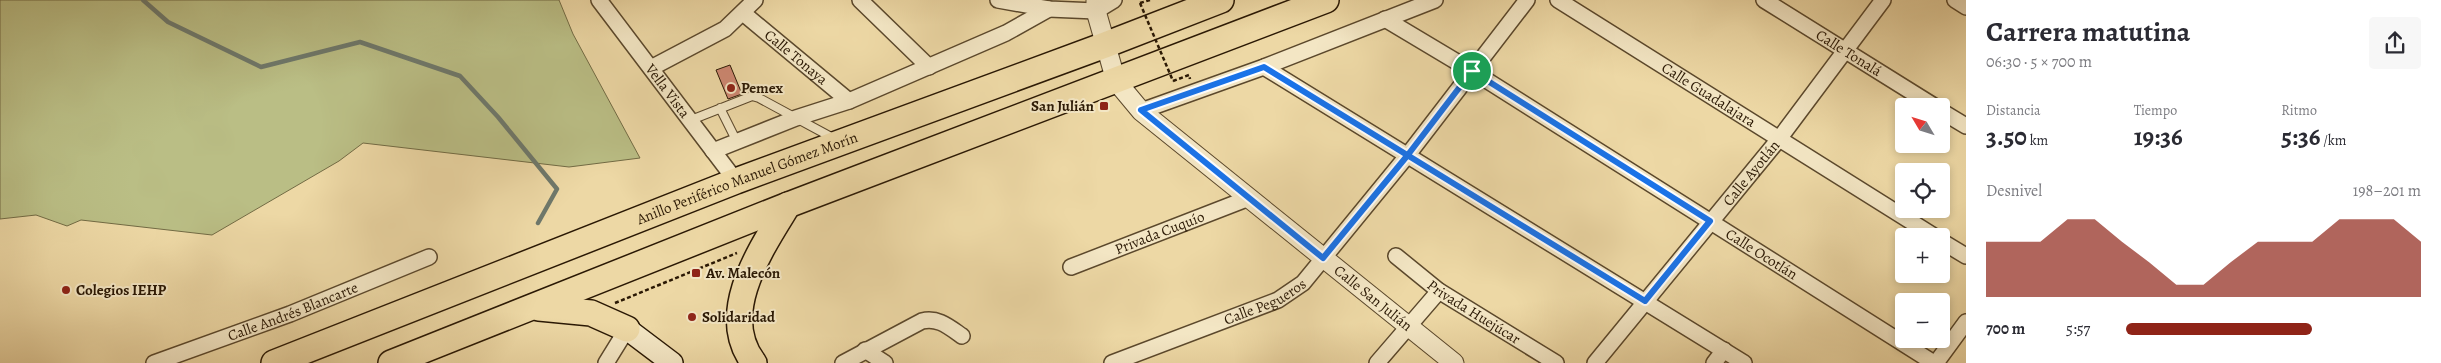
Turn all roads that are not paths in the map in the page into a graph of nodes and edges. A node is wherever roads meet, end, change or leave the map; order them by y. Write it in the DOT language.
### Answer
graph roads {
  1 [pos="599,0"];
  2 [pos="755,0"];
  3 [pos="860,0"];
  4 [pos="998,0"];
  5 [pos="1114,0"];
  6 [pos="1221,0"];
  7 [pos="1326,0"];
  8 [pos="1435,0"];
  9 [pos="1527,0"];
  10 [pos="1558,0"];
  11 [pos="1764,0"];
  12 [pos="1883,0"];
  13 [pos="1955,0"];
  14 [pos="1096,6"];
  15 [pos="1966,7"];
  16 [pos="1049,9"];
  17 [pos="743,13"];
  18 [pos="1385,19"];
  19 [pos="1105,46"];
  20 [pos="1844,51"];
  21 [pos="930,67"];
  22 [pos="1264,67"];
  23 [pos="651,68"];
  24 [pos="1472,71"];
  25 [pos="1116,81"];
  26 [pos="1921,98"];
  27 [pos="849,101"];
  28 [pos="720,108"];
  29 [pos="1141,110"];
  30 [pos="1950,116"];
  31 [pos="796,118"];
  32 [pos="691,120"];
  33 [pos="1966,126"];
  34 [pos="1778,139"];
  35 [pos="737,142"];
  36 [pos="842,143"];
  37 [pos="713,150"];
  38 [pos="1407,156"];
  39 [pos="736,181"];
  40 [pos="1249,198"];
  41 [pos="788,205"];
  42 [pos="1710,221"];
  43 [pos="1921,228"];
  44 [pos="1950,246"];
  45 [pos="1396,256"];
  46 [pos="1966,256"];
  47 [pos="429,257"];
  48 [pos="1323,258"];
  49 [pos="1071,266"];
  50 [pos="1439,291"];
  51 [pos="1645,301"];
  52 [pos="534,307"];
  53 [pos="1966,322"];
  54 [pos="1410,327"];
  55 [pos="627,329"];
  56 [pos="962,336"];
  57 [pos="865,350"];
  58 [pos="1724,350"];
  59 [pos="154,363"];
  60 [pos="274,363"];
  61 [pos="391,363"];
  62 [pos="606,363"];
  63 [pos="672,363"];
  64 [pos="754,363"];
  65 [pos="843,363"];
  66 [pos="884,363"];
  67 [pos="1112,363"];
  68 [pos="1377,363"];
  69 [pos="1454,363"];
  70 [pos="1556,363"];
  71 [pos="1595,363"];
  72 [pos="1714,363"];
  73 [pos="1744,363"];
  74 [pos="1935,363"];
  1 -- 23 [label="street, Vella Vista"];
  2 -- 17 [label="street"];
  3 -- 21 [label="street"];
  4 -- 16 [label="street"];
  5 -- 14 [label="street"];
  6 -- 19 [label="highway, Anillo Periférico Manuel Gómez Morín"];
  7 -- 25 [label="highway"];
  8 -- 18 [label="street"];
  9 -- 24 [label="street, Calle Pegueros"];
  10 -- 34 [label="street, Calle Guadalajara"];
  11 -- 20 [label="street, Calle Tonalá"];
  12 -- 20 [label="street, Calle Ayotlán"];
  13 -- 15 [label="street"];
  14 -- 16 [label="street"];
  14 -- 19 [label="street, Calle San Julián"];
  16 -- 21 [label="street"];
  17 -- 23 [label="street"];
  17 -- 27 [label="street, Calle Tonaya"];
  18 -- 22 [label="street"];
  18 -- 24 [label="street, Calle Ocotlán"];
  19 -- 25 [label="street, Calle San Julián"];
  19 -- 36 [label="highway, Anillo Periférico Manuel Gómez Morín"];
  20 -- 26 [label="street, Calle Tonalá"];
  20 -- 34 [label="street, Calle Ayotlán"];
  21 -- 27 [label="street"];
  22 -- 29 [label="street"];
  22 -- 38 [label="street"];
  23 -- 32 [label="street, Vella Vista"];
  24 -- 38 [label="street, Calle Pegueros"];
  24 -- 42 [label="street, Calle Ocotlán"];
  25 -- 29 [label="street, Calle San Julián"];
  25 -- 41 [label="highway"];
  27 -- 31 [label="street"];
  28 -- 31 [label="lane"];
  28 -- 32 [label="lane"];
  28 -- 35 [label="lane"];
  29 -- 40 [label="street, Calle San Julián"];
  30 -- 33 [label="street"];
  31 -- 35 [label="street"];
  31 -- 36 [label="lane"];
  32 -- 37 [label="street, Vella Vista"];
  34 -- 42 [label="street, Calle Ayotlán"];
  34 -- 43 [label="street, Calle Guadalajara"];
  35 -- 37 [label="street"];
  36 -- 39 [label="highway, Anillo Periférico Manuel Gómez Morín"];
  37 -- 39 [label="street, Vella Vista"];
  38 -- 48 [label="street, Calle Pegueros"];
  38 -- 51 [label="street"];
  39 -- 60 [label="highway, Anillo Periférico Manuel Gómez Morín"];
  40 -- 48 [label="street, Calle San Julián"];
  40 -- 49 [label="street, Privada Cuquío"];
  41 -- 52 [label="highway"];
  41 -- 64 [label="highway"];
  42 -- 51 [label="street, Calle Ayotlán"];
  42 -- 74 [label="street, Calle Ocotlán"];
  44 -- 46 [label="street"];
  45 -- 50 [label="street, Privada Huejúcar"];
  47 -- 59 [label="street, Calle Andrés Blancarte"];
  48 -- 54 [label="street, Calle San Julián"];
  48 -- 67 [label="street, Calle Pegueros"];
  50 -- 54 [label="street"];
  50 -- 70 [label="street, Privada Huejúcar"];
  51 -- 58 [label="street"];
  51 -- 71 [label="street, Calle Ayotlán"];
  52 -- 55 [label="highway"];
  52 -- 61 [label="highway"];
  53 -- 74 [label="street"];
  54 -- 68 [label="street"];
  54 -- 69 [label="street, Calle San Julián"];
  55 -- 62 [label="street"];
  55 -- 63 [label="main road"];
  56 -- 57 [label="street"];
  57 -- 65 [label="street"];
  57 -- 66 [label="street"];
  58 -- 72 [label="street"];
  58 -- 73 [label="street"];
}
